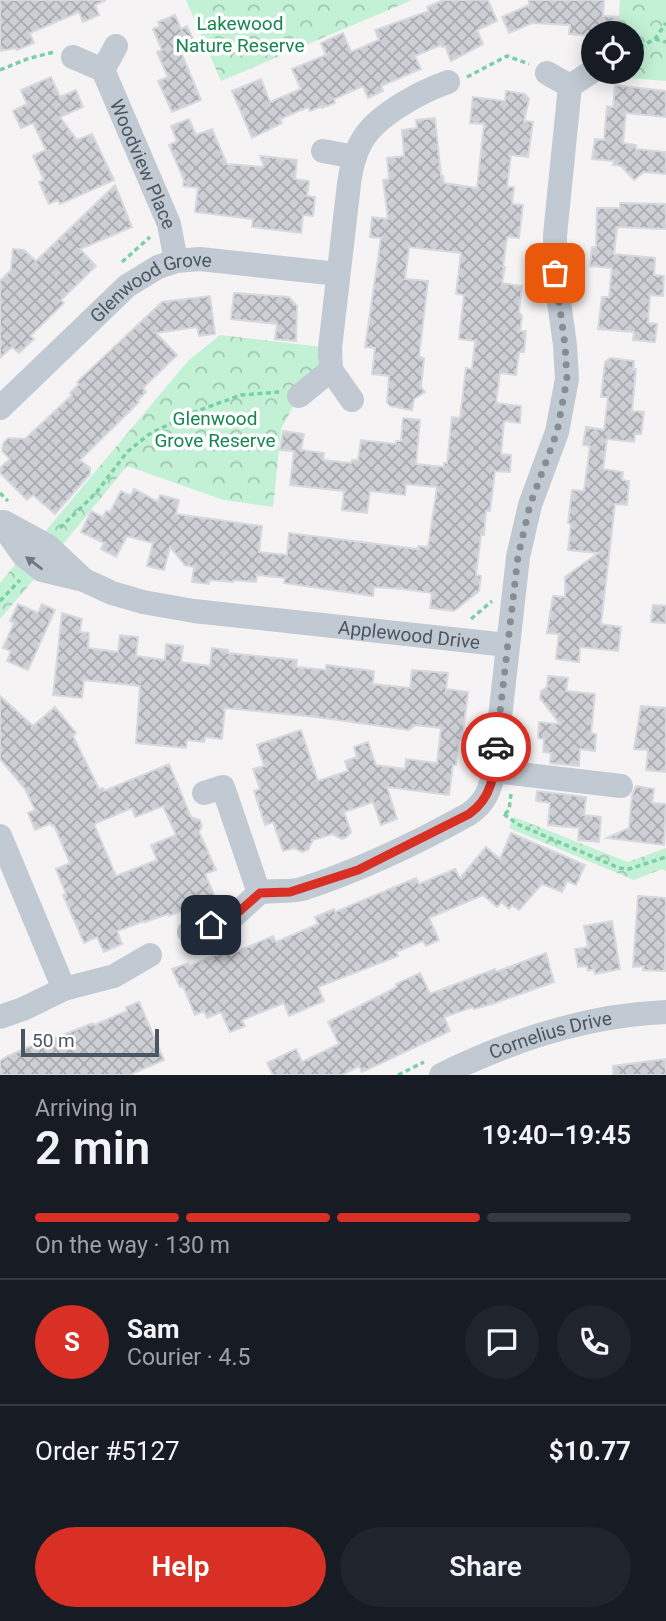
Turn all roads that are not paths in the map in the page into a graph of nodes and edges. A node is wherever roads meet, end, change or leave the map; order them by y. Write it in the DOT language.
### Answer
graph roads {
  1 [pos="116,46"];
  2 [pos="73,57"];
  3 [pos="103,70"];
  4 [pos="547,73"];
  5 [pos="581,79"];
  6 [pos="448,82"];
  7 [pos="570,86"];
  8 [pos="323,151"];
  9 [pos="355,157"];
  10 [pos="176,261"];
  11 [pos="338,274"];
  12 [pos="331,370"];
  13 [pos="299,396"];
  14 [pos="352,400"];
  15 [pos="0,408"];
  16 [pos="5,516"];
  17 [pos="507,645"];
  18 [pos="494,771"];
  19 [pos="217,782"];
  20 [pos="621,786"];
  21 [pos="0,835"];
  22 [pos="260,893"];
  23 [pos="189,932"];
  24 [pos="150,955"];
  25 [pos="64,989"];
  26 [pos="666,1012"];
  27 [pos="0,1017"];
  28 [pos="441,1075"];
  1 -- 3 [label="street"];
  2 -- 3 [label="street"];
  3 -- 10 [label="street, Woodview Place"];
  4 -- 7 [label="street"];
  5 -- 7 [label="street"];
  6 -- 9 [label="street"];
  7 -- 17 [label="street, Applewood Drive"];
  8 -- 9 [label="street"];
  9 -- 11 [label="street"];
  10 -- 11 [label="street, Glenwood Grove"];
  10 -- 15 [label="street, Glenwood Grove"];
  11 -- 12 [label="street"];
  12 -- 13 [label="street"];
  12 -- 14 [label="street"];
  16 -- 17 [label="street, Applewood Drive"];
  17 -- 18 [label="street"];
  18 -- 20 [label="street"];
  18 -- 22 [label="street"];
  19 -- 22 [label="street"];
  21 -- 25 [label="street"];
  22 -- 23 [label="street"];
  24 -- 25 [label="street"];
  25 -- 27 [label="street"];
  26 -- 28 [label="street, Cornelius Drive"];
}
